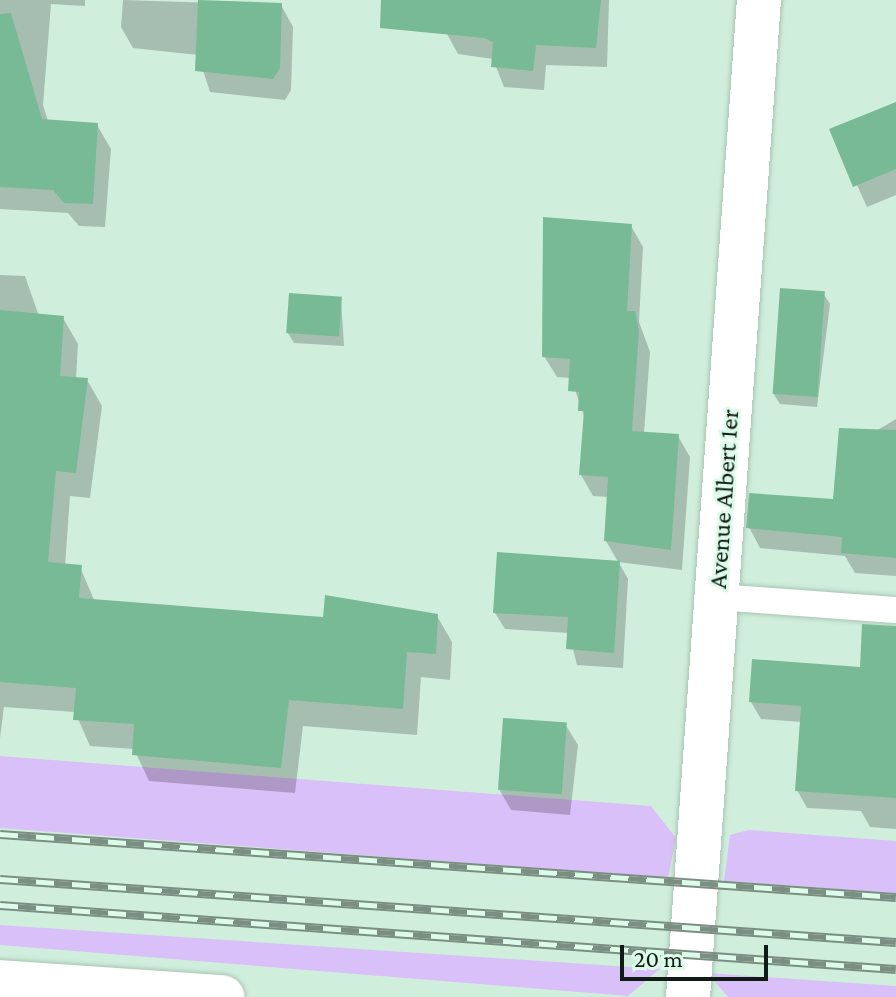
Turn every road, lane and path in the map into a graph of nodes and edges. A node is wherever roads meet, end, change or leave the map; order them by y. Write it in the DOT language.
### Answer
graph roads {
  1 [pos="759,0"];
  2 [pos="717,597"];
  3 [pos="896,610"];
  4 [pos="0,982"];
  5 [pos="222,997"];
  6 [pos="688,997"];
  1 -- 2 [label="street, Avenue Albert 1er"];
  2 -- 3 [label="lane"];
  2 -- 6 [label="street, Avenue Albert 1er"];
  4 -- 5 [label="street"];
}
